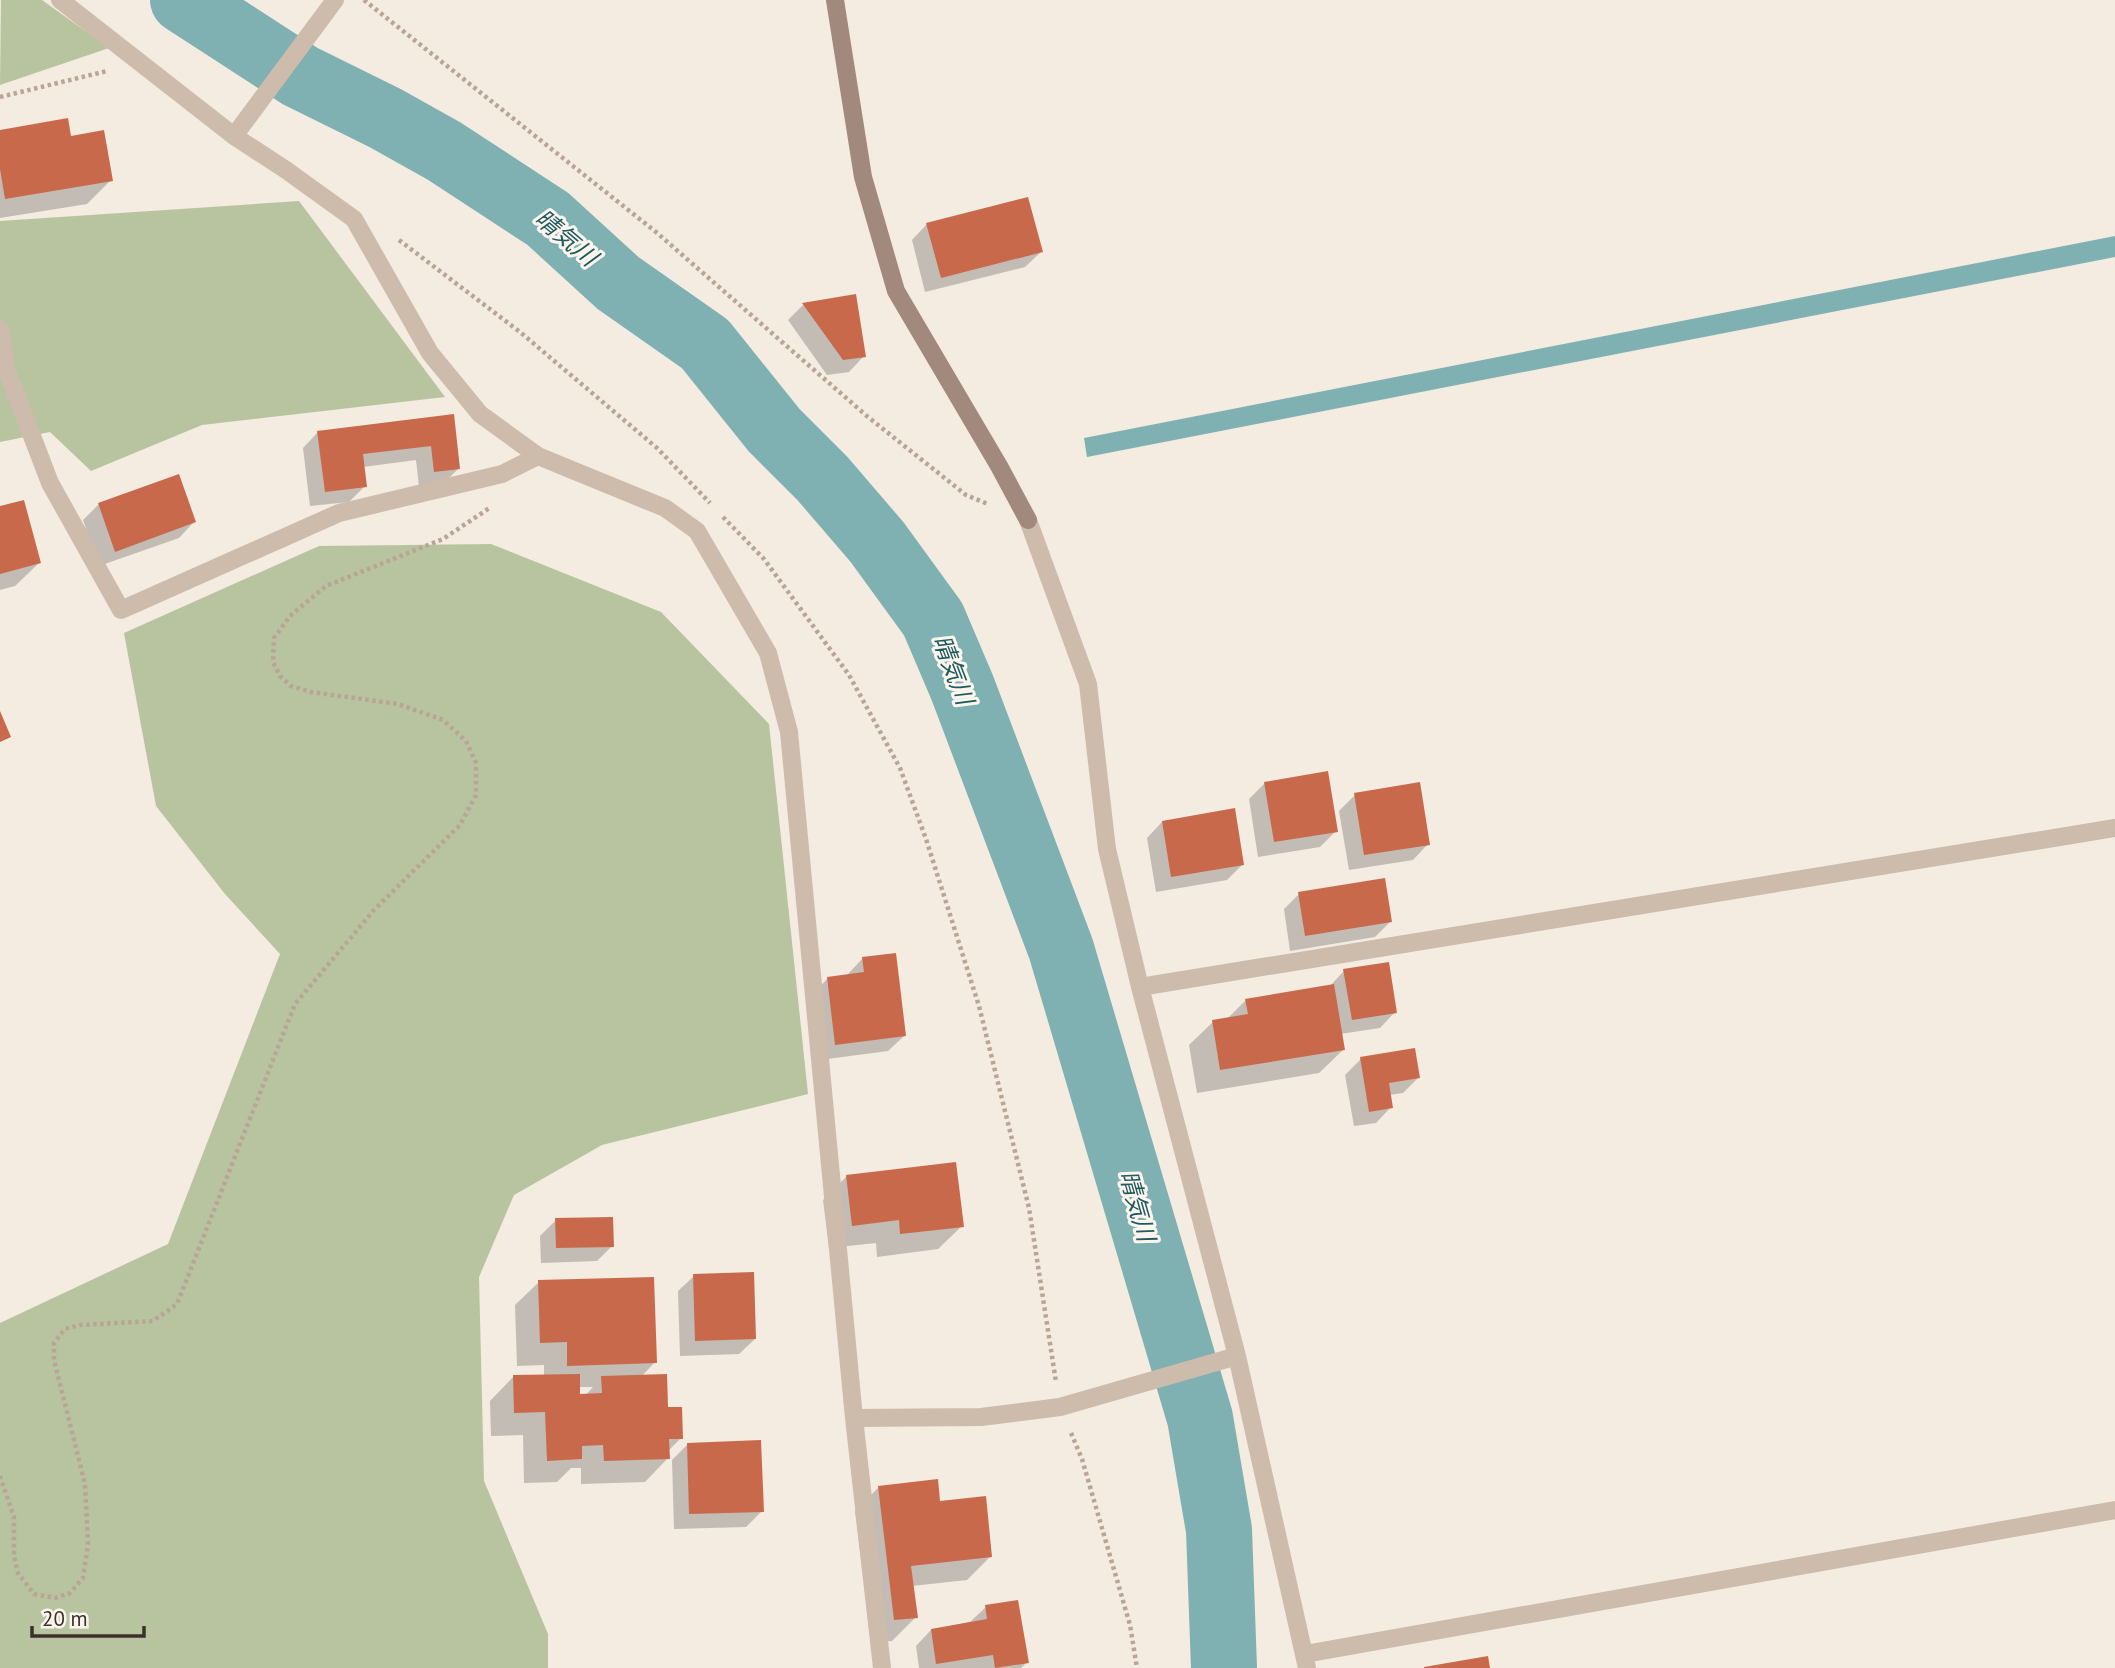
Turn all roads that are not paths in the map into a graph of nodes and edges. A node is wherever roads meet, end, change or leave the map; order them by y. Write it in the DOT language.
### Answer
graph roads {
  1 [pos="60,0"];
  2 [pos="335,0"];
  3 [pos="835,0"];
  4 [pos="234,136"];
  5 [pos="0,329"];
  6 [pos="538,456"];
  7 [pos="2115,828"];
  8 [pos="1140,987"];
  9 [pos="1237,1356"];
  10 [pos="854,1418"];
  11 [pos="2115,1510"];
  12 [pos="1306,1661"];
  13 [pos="882,1668"];
  1 -- 4 [label="street"];
  2 -- 4 [label="street"];
  3 -- 8 [label="street"];
  4 -- 6 [label="street"];
  5 -- 6 [label="street"];
  6 -- 10 [label="street"];
  7 -- 8 [label="street"];
  8 -- 9 [label="street"];
  9 -- 10 [label="street"];
  9 -- 12 [label="street"];
  10 -- 13 [label="street"];
  11 -- 12 [label="street"];
}
